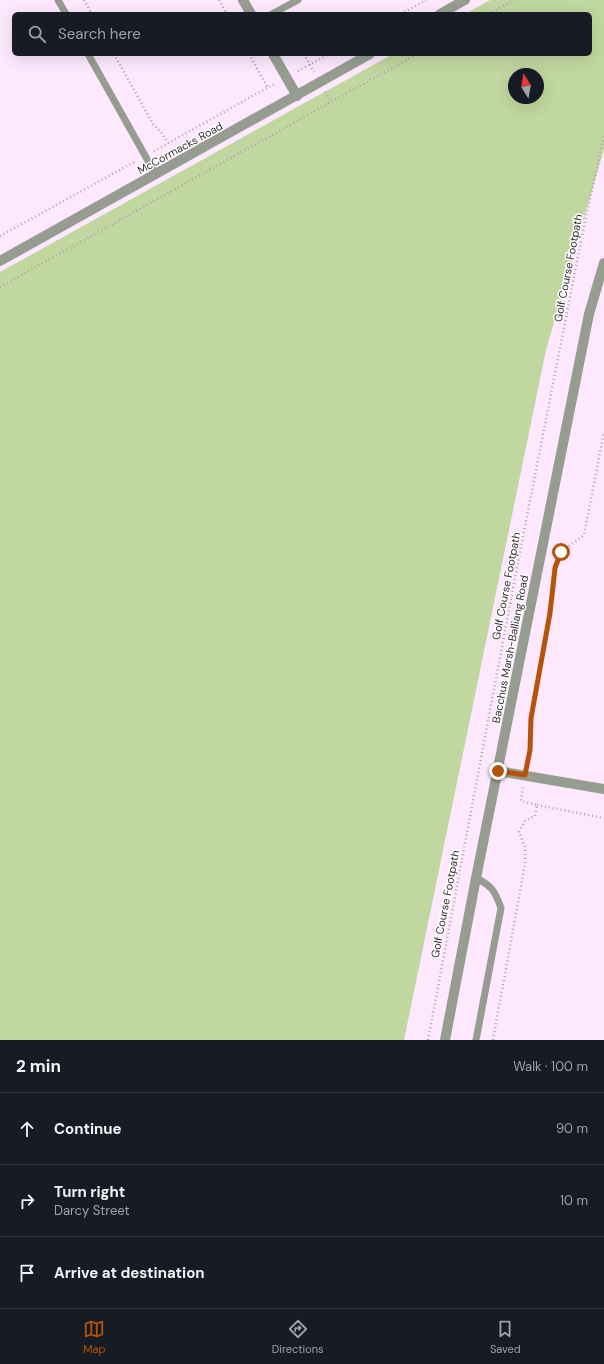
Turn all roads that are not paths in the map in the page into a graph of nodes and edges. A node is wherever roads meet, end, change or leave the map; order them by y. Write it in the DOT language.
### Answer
graph roads {
  1 [pos="58,0"];
  2 [pos="243,0"];
  3 [pos="298,0"];
  4 [pos="465,0"];
  5 [pos="65,12"];
  6 [pos="250,12"];
  7 [pos="276,12"];
  8 [pos="444,12"];
  9 [pos="89,56"];
  10 [pos="274,56"];
  11 [pos="367,56"];
  12 [pos="297,96"];
  13 [pos="156,175"];
  14 [pos="0,262"];
  15 [pos="604,264"];
  16 [pos="498,771"];
  17 [pos="604,789"];
  18 [pos="476,878"];
  19 [pos="445,1040"];
  20 [pos="476,1040"];
  1 -- 5 [label="lane"];
  2 -- 6 [label="street"];
  3 -- 7 [label="lane"];
  4 -- 8 [label="street"];
  9 -- 13 [label="lane"];
  10 -- 12 [label="street"];
  11 -- 12 [label="street, McCormacks Road"];
  12 -- 13 [label="street, McCormacks Road"];
  13 -- 14 [label="street, McCormacks Road"];
  15 -- 16 [label="street, Bacchus Marsh-Balliang Road"];
  16 -- 17 [label="street"];
  16 -- 18 [label="street, Bacchus Marsh-Balliang Road"];
  18 -- 19 [label="street, Bacchus Marsh-Balliang Road"];
  18 -- 20 [label="lane"];
}
